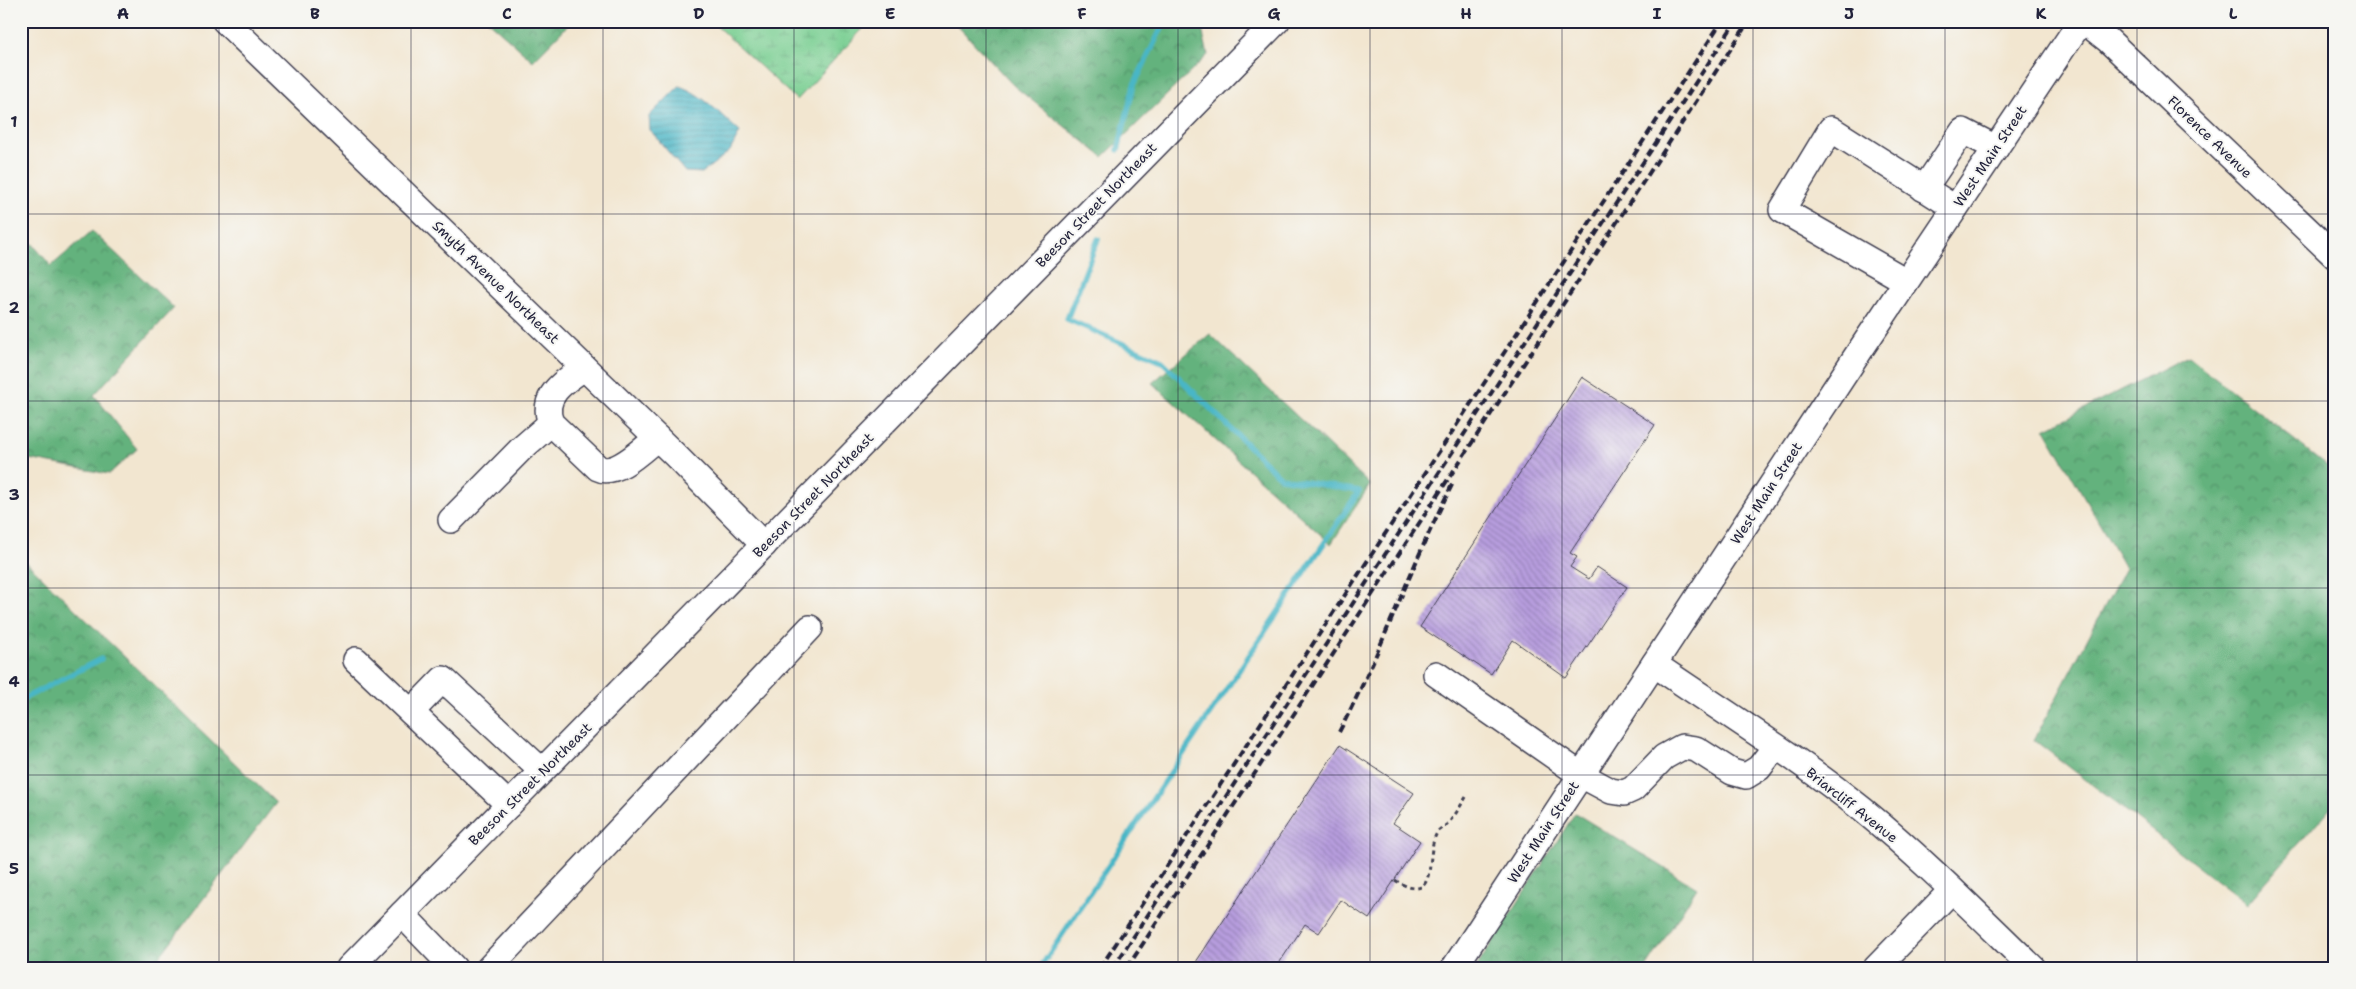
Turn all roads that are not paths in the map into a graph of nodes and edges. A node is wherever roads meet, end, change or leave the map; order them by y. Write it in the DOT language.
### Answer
graph roads {
  1 [pos="226,21"];
  2 [pos="1277,21"];
  3 [pos="2083,21"];
  4 [pos="1996,148"];
  5 [pos="1924,189"];
  6 [pos="1955,208"];
  7 [pos="2335,256"];
  8 [pos="1906,281"];
  9 [pos="584,368"];
  10 [pos="551,423"];
  11 [pos="657,438"];
  12 [pos="451,520"];
  13 [pos="764,545"];
  14 [pos="810,628"];
  15 [pos="356,660"];
  16 [pos="1654,664"];
  17 [pos="1436,674"];
  18 [pos="411,712"];
  19 [pos="1775,747"];
  20 [pos="542,771"];
  21 [pos="1581,775"];
  22 [pos="509,805"];
  23 [pos="1952,890"];
  24 [pos="402,914"];
  25 [pos="349,968"];
  26 [pos="454,968"];
  27 [pos="489,968"];
  28 [pos="1454,968"];
  29 [pos="1876,968"];
  30 [pos="2032,968"];
  1 -- 9 [label="street, Smyth Avenue Northeast"];
  2 -- 13 [label="street, Beeson Street Northeast"];
  3 -- 4 [label="street, West Main Street"];
  3 -- 7 [label="street, Florence Avenue"];
  4 -- 5 [label="street"];
  4 -- 6 [label="street, West Main Street"];
  5 -- 6 [label="street"];
  5 -- 8 [label="street"];
  6 -- 8 [label="street, West Main Street"];
  8 -- 16 [label="street, West Main Street"];
  9 -- 10 [label="street"];
  9 -- 11 [label="street, Smyth Avenue Northeast"];
  10 -- 11 [label="street"];
  10 -- 12 [label="street"];
  11 -- 13 [label="street, Smyth Avenue Northeast"];
  13 -- 20 [label="street, Beeson Street Northeast"];
  14 -- 27 [label="street"];
  15 -- 18 [label="street"];
  16 -- 19 [label="street, Briarcliff Avenue"];
  16 -- 21 [label="street, West Main Street"];
  17 -- 21 [label="street"];
  18 -- 20 [label="street"];
  18 -- 22 [label="street"];
  19 -- 21 [label="street"];
  19 -- 23 [label="street, Briarcliff Avenue"];
  20 -- 22 [label="street, Beeson Street Northeast"];
  21 -- 28 [label="street, West Main Street"];
  22 -- 24 [label="street, Beeson Street Northeast"];
  23 -- 29 [label="street"];
  23 -- 30 [label="street, Briarcliff Avenue"];
  24 -- 25 [label="street, Beeson Street Northeast"];
  24 -- 26 [label="street"];
}
